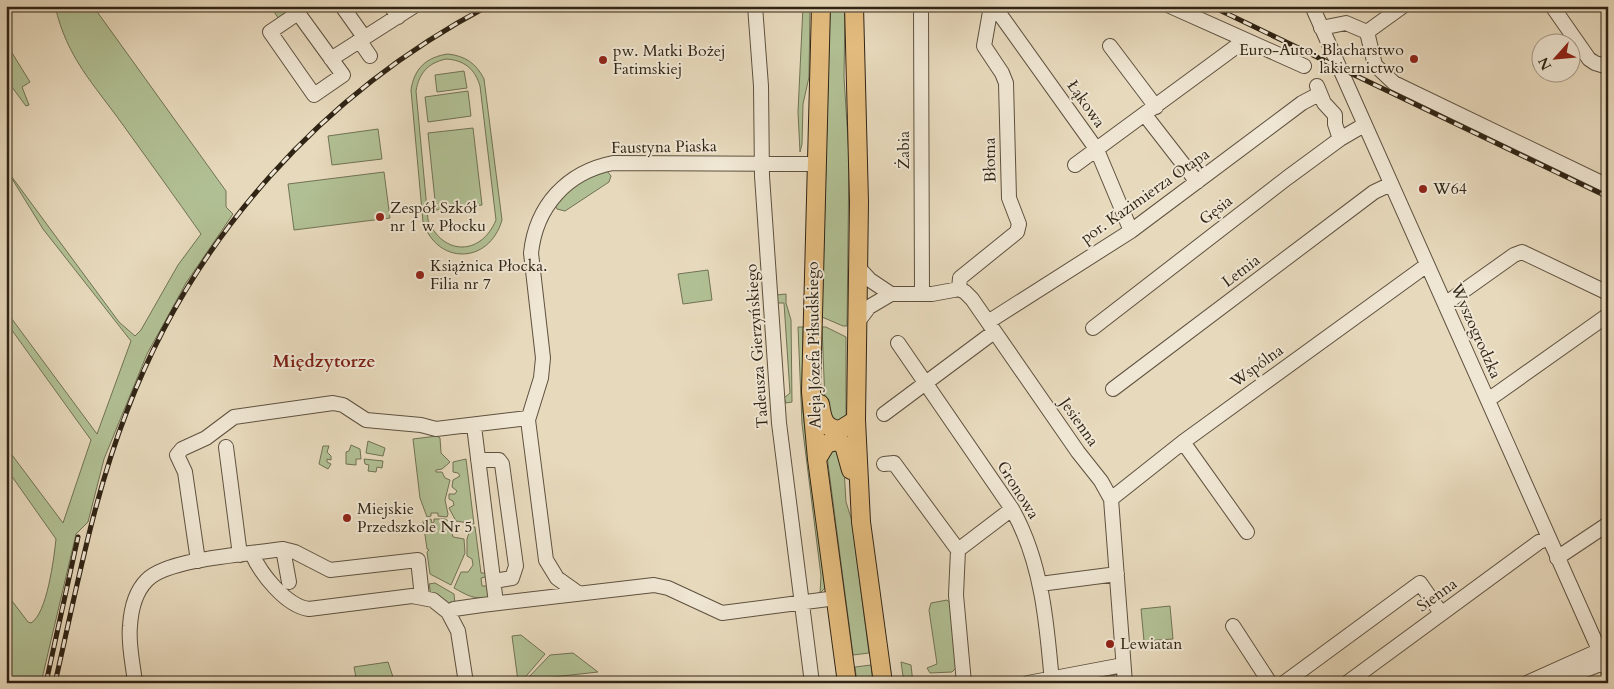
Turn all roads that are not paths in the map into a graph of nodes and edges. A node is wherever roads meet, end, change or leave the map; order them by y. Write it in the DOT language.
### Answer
graph roads {
  1 [pos="342,6"];
  2 [pos="414,6"];
  3 [pos="755,6"];
  4 [pos="821,6"];
  5 [pos="854,6"];
  6 [pos="921,6"];
  7 [pos="993,6"];
  8 [pos="1170,6"];
  9 [pos="1312,6"];
  10 [pos="1403,6"];
  11 [pos="1552,6"];
  12 [pos="394,12"];
  13 [pos="1321,28"];
  14 [pos="1367,32"];
  15 [pos="362,39"];
  16 [pos="1245,40"];
  17 [pos="1110,46"];
  18 [pos="370,56"];
  19 [pos="332,59"];
  20 [pos="1304,66"];
  21 [pos="1608,67"];
  22 [pos="1356,107"];
  23 [pos="1151,111"];
  24 [pos="1335,115"];
  25 [pos="1364,125"];
  26 [pos="1340,139"];
  27 [pos="1097,150"];
  28 [pos="816,164"];
  29 [pos="762,165"];
  30 [pos="1075,165"];
  31 [pos="1197,182"];
  32 [pos="1391,184"];
  33 [pos="1608,186"];
  34 [pos="1131,231"];
  35 [pos="857,266"];
  36 [pos="1427,266"];
  37 [pos="959,289"];
  38 [pos="1608,293"];
  39 [pos="891,294"];
  40 [pos="922,294"];
  41 [pos="1445,304"];
  42 [pos="1608,315"];
  43 [pos="857,323"];
  44 [pos="991,327"];
  45 [pos="1093,328"];
  46 [pos="898,343"];
  47 [pos="812,362"];
  48 [pos="925,384"];
  49 [pos="1113,389"];
  50 [pos="1488,400"];
  51 [pos="884,414"];
  52 [pos="856,420"];
  53 [pos="528,424"];
  54 [pos="474,426"];
  55 [pos="1183,442"];
  56 [pos="226,447"];
  57 [pos="818,459"];
  58 [pos="478,460"];
  59 [pos="884,464"];
  60 [pos="1111,499"];
  61 [pos="1012,509"];
  62 [pos="861,522"];
  63 [pos="1608,524"];
  64 [pos="1247,532"];
  65 [pos="1549,538"];
  66 [pos="283,549"];
  67 [pos="958,550"];
  68 [pos="246,555"];
  69 [pos="1557,558"];
  70 [pos="198,562"];
  71 [pos="1117,574"];
  72 [pos="494,581"];
  73 [pos="290,582"];
  74 [pos="1040,584"];
  75 [pos="578,593"];
  76 [pos="422,597"];
  77 [pos="836,598"];
  78 [pos="803,602"];
  79 [pos="496,603"];
  80 [pos="448,612"];
  81 [pos="1442,613"];
  82 [pos="1233,626"];
  83 [pos="1605,658"];
  84 [pos="1123,665"];
  85 [pos="1052,680"];
  86 [pos="135,683"];
  87 [pos="466,683"];
  88 [pos="812,683"];
  89 [pos="847,683"];
  90 [pos="882,683"];
  91 [pos="964,683"];
  92 [pos="1028,683"];
  93 [pos="1125,683"];
  94 [pos="1270,683"];
  95 [pos="1284,683"];
  96 [pos="1347,683"];
  97 [pos="1528,683"];
  98 [pos="1552,683"];
  1 -- 15 [label="street"];
  2 -- 12 [label="street"];
  3 -- 29 [label="street, Tadeusza Gierzyńskiego"];
  4 -- 28 [label="main road, Aleja Józefa Piłsudskiego"];
  5 -- 35 [label="main road"];
  6 -- 40 [label="street, Żabia"];
  7 -- 27 [label="street, Łąkowa"];
  7 -- 37 [label="street, Błotna"];
  8 -- 16 [label="street"];
  9 -- 13 [label="street, Wyszogrodzka"];
  10 -- 14 [label="street"];
  11 -- 21 [label="street"];
  12 -- 15 [label="street"];
  13 -- 14 [label="street"];
  13 -- 22 [label="street, Wyszogrodzka"];
  14 -- 33 [label="street"];
  15 -- 18 [label="street"];
  15 -- 19 [label="street"];
  16 -- 20 [label="street"];
  16 -- 23 [label="street"];
  17 -- 23 [label="street"];
  19 -- 19 [label="street"];
  22 -- 24 [label="street"];
  22 -- 25 [label="street, Wyszogrodzka"];
  23 -- 27 [label="street"];
  23 -- 31 [label="street"];
  24 -- 26 [label="street"];
  24 -- 31 [label="street, por. Kazimierza Otapa"];
  25 -- 26 [label="street, Gęsia"];
  25 -- 32 [label="street, Wyszogrodzka"];
  26 -- 45 [label="street, Gęsia"];
  27 -- 30 [label="street"];
  27 -- 34 [label="street, Łąkowa"];
  28 -- 29 [label="street, Faustyna Piaska"];
  28 -- 47 [label="main road, Aleja Józefa Piłsudskiego"];
  29 -- 53 [label="street, Faustyna Piaska"];
  29 -- 78 [label="street, Tadeusza Gierzyńskiego"];
  31 -- 34 [label="street, por. Kazimierza Otapa"];
  32 -- 36 [label="street, Wyszogrodzka"];
  32 -- 49 [label="street, Letnia"];
  34 -- 44 [label="street, por. Kazimierza Otapa"];
  35 -- 39 [label="street"];
  35 -- 43 [label="main road"];
  36 -- 41 [label="street, Wyszogrodzka"];
  36 -- 55 [label="street, Wspólna"];
  37 -- 40 [label="street"];
  37 -- 44 [label="street, Jesienna"];
  38 -- 41 [label="street"];
  39 -- 40 [label="street"];
  39 -- 43 [label="street"];
  41 -- 50 [label="street, Wyszogrodzka"];
  42 -- 50 [label="street"];
  43 -- 52 [label="main road"];
  44 -- 48 [label="street, por. Kazimierza Otapa"];
  44 -- 60 [label="street, Jesienna"];
  46 -- 48 [label="street, Gronowa"];
  47 -- 52 [label="main road"];
  47 -- 57 [label="main road, Aleja Józefa Piłsudskiego"];
  48 -- 51 [label="street, por. Kazimierza Otapa"];
  48 -- 61 [label="street, Gronowa"];
  50 -- 65 [label="street, Wyszogrodzka"];
  52 -- 62 [label="main road"];
  53 -- 54 [label="street"];
  53 -- 75 [label="street, Faustyna Piaska"];
  54 -- 58 [label="street"];
  54 -- 70 [label="street"];
  55 -- 60 [label="street, Wspólna"];
  55 -- 64 [label="street"];
  56 -- 68 [label="street"];
  57 -- 62 [label="main road"];
  57 -- 77 [label="main road, Aleja Józefa Piłsudskiego"];
  58 -- 72 [label="street"];
  58 -- 72 [label="street"];
  59 -- 67 [label="street"];
  60 -- 71 [label="street, Jesienna"];
  61 -- 67 [label="street"];
  61 -- 74 [label="street, Gronowa"];
  62 -- 90 [label="main road"];
  63 -- 69 [label="street"];
  65 -- 69 [label="street, Wyszogrodzka"];
  65 -- 81 [label="street, Sienna"];
  66 -- 68 [label="street"];
  66 -- 73 [label="street"];
  66 -- 76 [label="street"];
  67 -- 91 [label="street"];
  68 -- 70 [label="street"];
  68 -- 76 [label="street"];
  69 -- 83 [label="street, Wyszogrodzka"];
  70 -- 86 [label="street"];
  71 -- 74 [label="street"];
  71 -- 84 [label="street, Jesienna"];
  72 -- 79 [label="street"];
  74 -- 85 [label="street, Gronowa"];
  75 -- 78 [label="street"];
  75 -- 79 [label="street"];
  76 -- 80 [label="street"];
  77 -- 78 [label="street"];
  77 -- 89 [label="main road, Aleja Józefa Piłsudskiego"];
  78 -- 88 [label="street, Tadeusza Gierzyńskiego"];
  79 -- 80 [label="street"];
  80 -- 87 [label="street"];
  81 -- 95 [label="street"];
  81 -- 96 [label="street, Sienna"];
  82 -- 94 [label="street"];
  83 -- 97 [label="street"];
  83 -- 98 [label="street"];
  84 -- 85 [label="street"];
  84 -- 93 [label="street, Jesienna"];
  85 -- 92 [label="street"];
}
